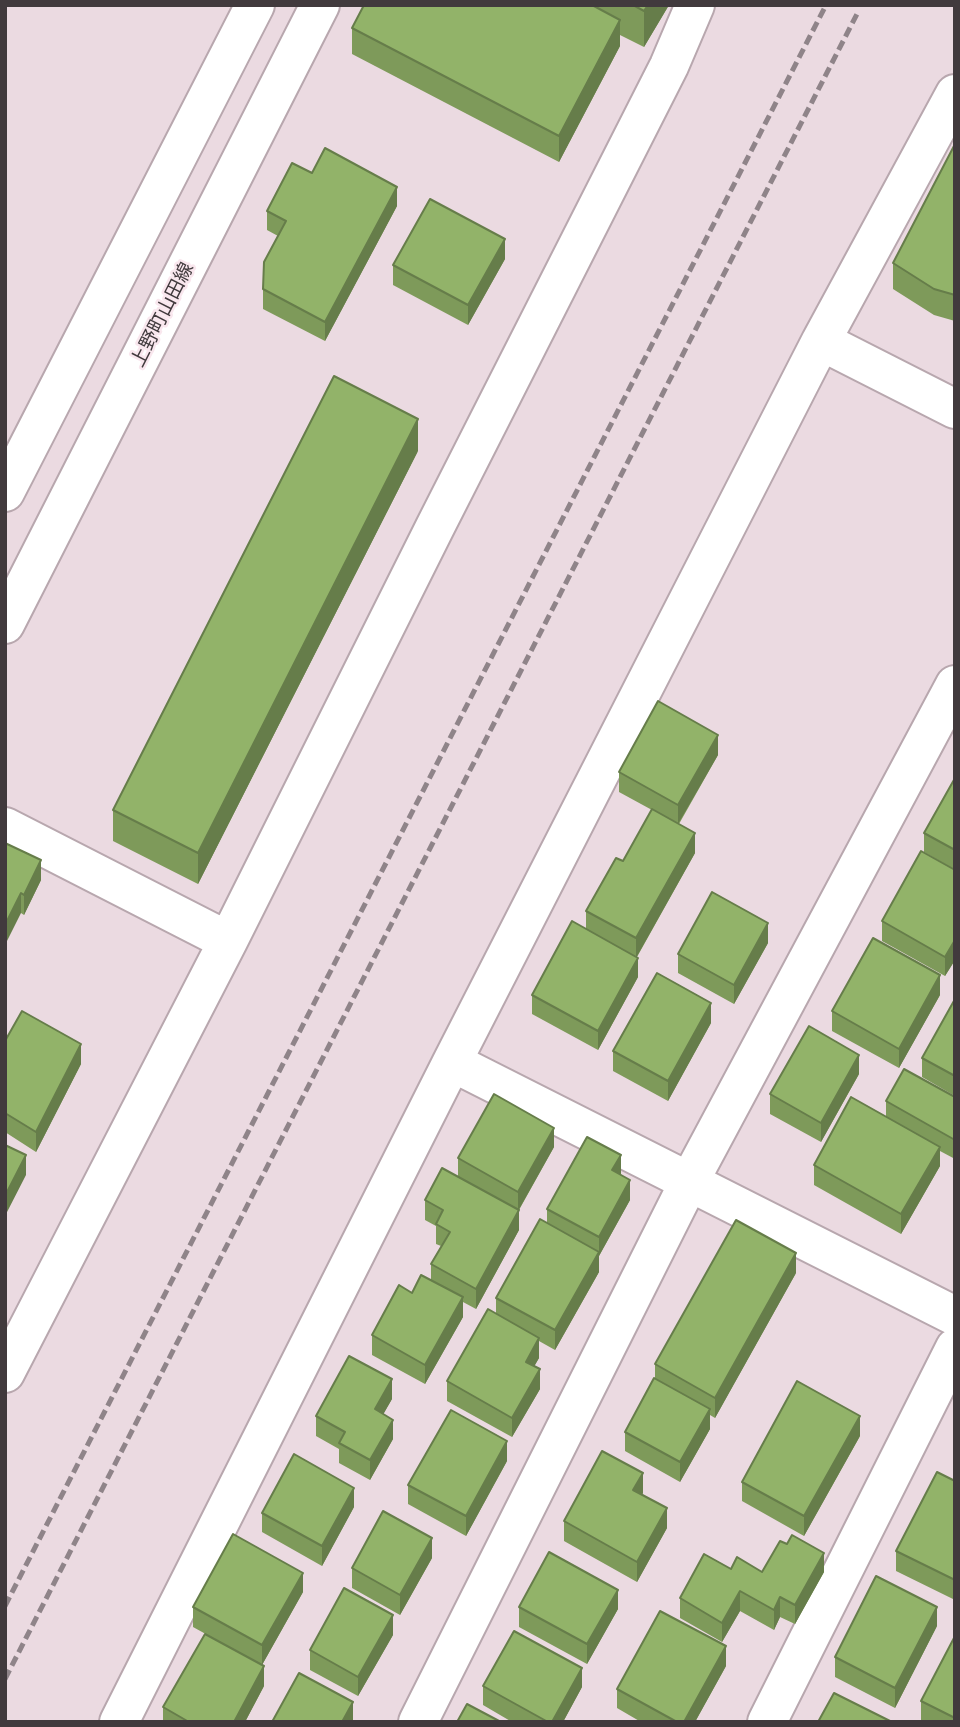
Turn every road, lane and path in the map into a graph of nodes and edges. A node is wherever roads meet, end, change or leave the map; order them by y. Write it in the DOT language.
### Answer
graph roads {
  1 [pos="255,5"];
  2 [pos="320,5"];
  3 [pos="695,5"];
  4 [pos="955,94"];
  5 [pos="821,341"];
  6 [pos="955,409"];
  7 [pos="5,492"];
  8 [pos="5,624"];
  9 [pos="955,685"];
  10 [pos="5,827"];
  11 [pos="228,941"];
  12 [pos="452,1062"];
  13 [pos="690,1182"];
  14 [pos="955,1316"];
  15 [pos="955,1348"];
  16 [pos="5,1373"];
  17 [pos="119,1722"];
  18 [pos="418,1722"];
  19 [pos="766,1722"];
  1 -- 7 [label="street"];
  2 -- 8 [label="street, 上野町山田線"];
  3 -- 11 [label="street"];
  4 -- 5 [label="street"];
  5 -- 6 [label="street"];
  5 -- 12 [label="street"];
  9 -- 13 [label="street"];
  10 -- 11 [label="street"];
  11 -- 16 [label="street"];
  12 -- 13 [label="street"];
  12 -- 17 [label="street"];
  13 -- 14 [label="street"];
  13 -- 18 [label="street"];
  15 -- 19 [label="street"];
}
